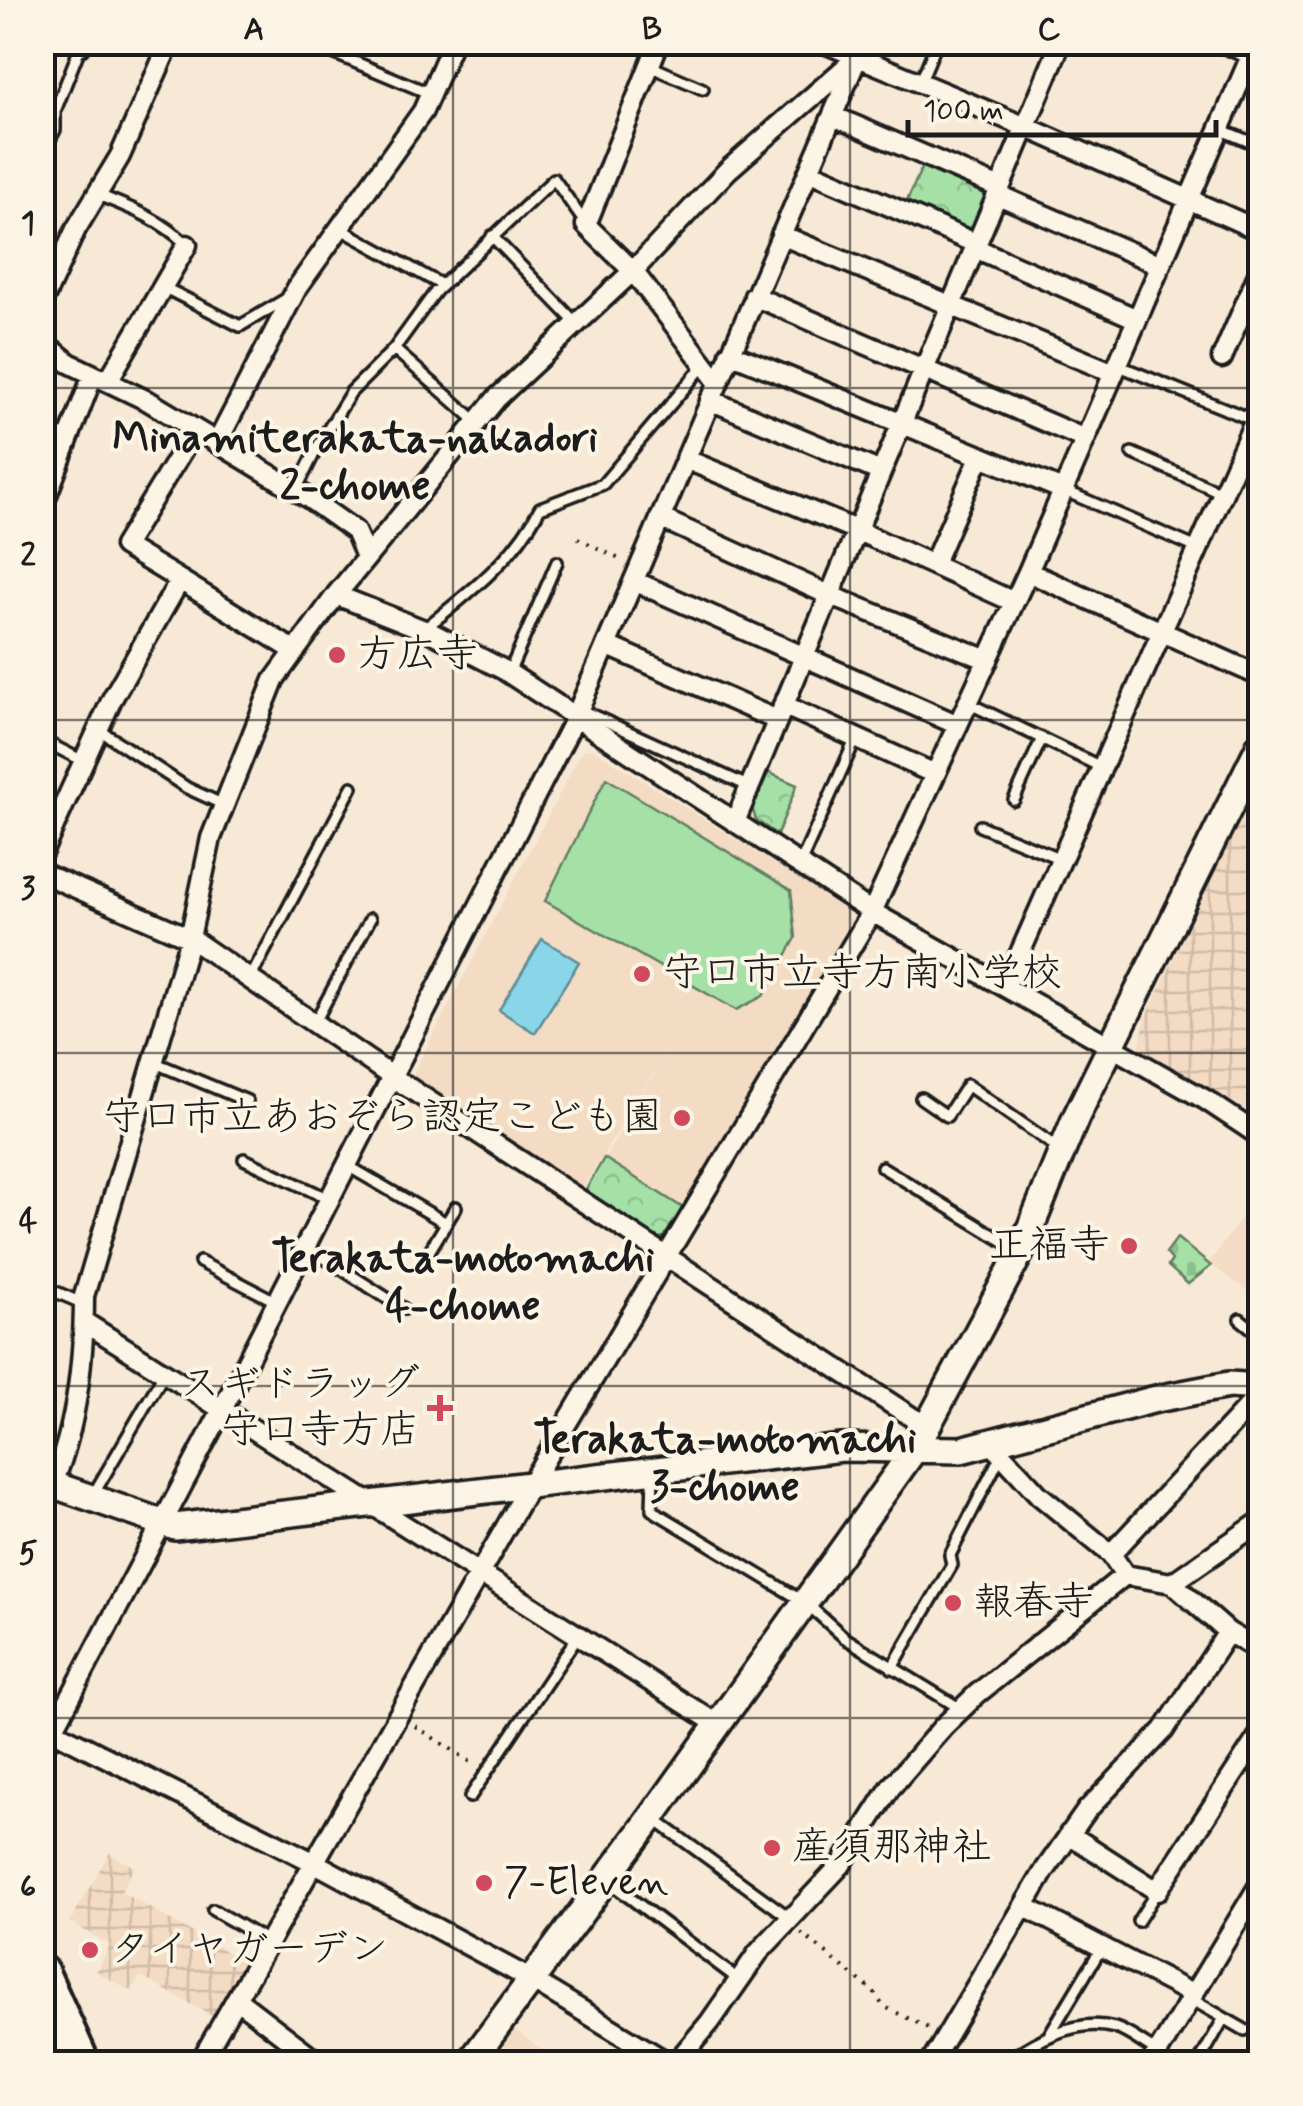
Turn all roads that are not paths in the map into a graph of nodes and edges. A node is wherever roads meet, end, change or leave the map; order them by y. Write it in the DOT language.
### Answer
graph roads {
  1 [pos="170,42"];
  2 [pos="307,42"];
  3 [pos="453,42"];
  4 [pos="658,42"];
  5 [pos="822,42"];
  6 [pos="937,42"];
  7 [pos="1223,42"];
  8 [pos="80,43"];
  9 [pos="1059,43"];
  10 [pos="1255,49"];
  11 [pos="861,50"];
  12 [pos="649,66"];
  13 [pos="920,83"];
  14 [pos="703,89"];
  15 [pos="431,94"];
  16 [pos="833,116"];
  17 [pos="1026,127"];
  18 [pos="1219,129"];
  19 [pos="1260,146"];
  20 [pos="42,154"];
  21 [pos="808,171"];
  22 [pos="999,192"];
  23 [pos="98,194"];
  24 [pos="1188,200"];
  25 [pos="586,225"];
  26 [pos="341,229"];
  27 [pos="1260,231"];
  28 [pos="781,235"];
  29 [pos="492,236"];
  30 [pos="188,244"];
  31 [pos="976,246"];
  32 [pos="1160,265"];
  33 [pos="1260,270"];
  34 [pos="633,271"];
  35 [pos="442,285"];
  36 [pos="163,287"];
  37 [pos="293,295"];
  38 [pos="754,296"];
  39 [pos="42,302"];
  40 [pos="951,306"];
  41 [pos="1137,320"];
  42 [pos="576,324"];
  43 [pos="42,341"];
  44 [pos="394,349"];
  45 [pos="730,354"];
  46 [pos="1222,358"];
  47 [pos="704,365"];
  48 [pos="1115,369"];
  49 [pos="924,370"];
  50 [pos="101,377"];
  51 [pos="714,391"];
  52 [pos="1258,415"];
  53 [pos="478,422"];
  54 [pos="901,424"];
  55 [pos="194,430"];
  56 [pos="42,434"];
  57 [pos="71,434"];
  58 [pos="1085,438"];
  59 [pos="216,443"];
  60 [pos="1132,453"];
  61 [pos="980,457"];
  62 [pos="685,459"];
  63 [pos="881,472"];
  64 [pos="296,490"];
  65 [pos="1063,490"];
  66 [pos="1224,494"];
  67 [pos="42,508"];
  68 [pos="660,518"];
  69 [pos="856,530"];
  70 [pos="1200,549"];
  71 [pos="366,557"];
  72 [pos="557,562"];
  73 [pos="933,565"];
  74 [pos="1028,572"];
  75 [pos="636,575"];
  76 [pos="180,580"];
  77 [pos="336,595"];
  78 [pos="829,595"];
  79 [pos="1014,602"];
  80 [pos="423,629"];
  81 [pos="1164,634"];
  82 [pos="606,646"];
  83 [pos="295,651"];
  84 [pos="802,658"];
  85 [pos="988,660"];
  86 [pos="509,673"];
  87 [pos="1260,676"];
  88 [pos="968,702"];
  89 [pos="780,713"];
  90 [pos="577,714"];
  91 [pos="958,725"];
  92 [pos="98,729"];
  93 [pos="856,738"];
  94 [pos="1042,738"];
  95 [pos="42,740"];
  96 [pos="1260,745"];
  97 [pos="83,761"];
  98 [pos="1104,768"];
  99 [pos="935,774"];
  100 [pos="352,787"];
  101 [pos="750,787"];
  102 [pos="1014,800"];
  103 [pos="224,805"];
  104 [pos="735,822"];
  105 [pos="980,826"];
  106 [pos="42,853"];
  107 [pos="1062,860"];
  108 [pos="800,864"];
  109 [pos="42,873"];
  110 [pos="872,912"];
  111 [pos="370,919"];
  112 [pos="190,938"];
  113 [pos="250,980"];
  114 [pos="1006,985"];
  115 [pos="314,1024"];
  116 [pos="1112,1048"];
  117 [pos="154,1062"];
  118 [pos="394,1078"];
  119 [pos="921,1098"];
  120 [pos="247,1101"];
  121 [pos="1260,1136"];
  122 [pos="1061,1150"];
  123 [pos="244,1159"];
  124 [pos="348,1166"];
  125 [pos="882,1166"];
  126 [pos="331,1200"];
  127 [pos="456,1207"];
  128 [pos="446,1224"];
  129 [pos="306,1247"];
  130 [pos="430,1250"];
  131 [pos="1020,1251"];
  132 [pos="664,1256"];
  133 [pos="200,1262"];
  134 [pos="42,1286"];
  135 [pos="278,1302"];
  136 [pos="404,1309"];
  137 [pos="85,1314"];
  138 [pos="1240,1319"];
  139 [pos="1260,1335"];
  140 [pos="165,1372"];
  141 [pos="1260,1386"];
  142 [pos="1260,1394"];
  143 [pos="224,1408"];
  144 [pos="923,1436"];
  145 [pos="996,1450"];
  146 [pos="653,1469"];
  147 [pos="532,1483"];
  148 [pos="46,1489"];
  149 [pos="90,1498"];
  150 [pos="364,1503"];
  151 [pos="1260,1522"];
  152 [pos="162,1525"];
  153 [pos="1111,1554"];
  154 [pos="1125,1575"];
  155 [pos="480,1576"];
  156 [pos="1172,1583"];
  157 [pos="806,1603"];
  158 [pos="1228,1632"];
  159 [pos="577,1637"];
  160 [pos="1260,1651"];
  161 [pos="892,1668"];
  162 [pos="962,1709"];
  163 [pos="717,1724"];
  164 [pos="48,1728"];
  165 [pos="1260,1734"];
  166 [pos="42,1751"];
  167 [pos="470,1796"];
  168 [pos="652,1817"];
  169 [pos="1069,1834"];
  170 [pos="314,1864"];
  171 [pos="606,1879"];
  172 [pos="1260,1884"];
  173 [pos="1157,1891"];
  174 [pos="1025,1908"];
  175 [pos="214,1910"];
  176 [pos="788,1920"];
  177 [pos="1138,1920"];
  178 [pos="269,1942"];
  179 [pos="1102,1948"];
  180 [pos="42,1973"];
  181 [pos="530,1979"];
  182 [pos="739,1980"];
  183 [pos="1191,1996"];
  184 [pos="236,1999"];
  185 [pos="1224,2018"];
  186 [pos="1245,2030"];
  187 [pos="1048,2036"];
  188 [pos="42,2040"];
  189 [pos="1153,2060"];
  190 [pos="1198,2062"];
  191 [pos="53,2064"];
  192 [pos="84,2064"];
  193 [pos="199,2064"];
  194 [pos="321,2064"];
  195 [pos="469,2064"];
  196 [pos="672,2064"];
  197 [pos="930,2064"];
  198 [pos="1002,2064"];
  1 -- 23 [label="street"];
  2 -- 15 [label="lane"];
  3 -- 15 [label="street"];
  4 -- 12 [label="street"];
  5 -- 11 [label="street"];
  6 -- 13 [label="lane"];
  7 -- 10 [label="street"];
  8 -- 20 [label="lane"];
  9 -- 17 [label="street"];
  10 -- 18 [label="street"];
  11 -- 13 [label="street"];
  11 -- 16 [label="street"];
  11 -- 34 [label="street"];
  12 -- 14 [label="lane"];
  12 -- 25 [label="street"];
  13 -- 17 [label="street"];
  15 -- 26 [label="street"];
  16 -- 21 [label="street"];
  16 -- 22 [label="street"];
  17 -- 22 [label="street"];
  17 -- 24 [label="street"];
  18 -- 19 [label="lane"];
  18 -- 24 [label="street"];
  21 -- 28 [label="street"];
  21 -- 31 [label="street"];
  22 -- 31 [label="street"];
  22 -- 32 [label="street"];
  23 -- 30 [label="lane"];
  23 -- 39 [label="street"];
  24 -- 27 [label="street"];
  24 -- 32 [label="street"];
  25 -- 29 [label="lane"];
  25 -- 34 [label="street"];
  26 -- 35 [label="lane"];
  26 -- 37 [label="street"];
  28 -- 38 [label="street"];
  28 -- 40 [label="street"];
  29 -- 35 [label="lane"];
  29 -- 42 [label="lane"];
  30 -- 36 [label="street"];
  31 -- 40 [label="street"];
  31 -- 41 [label="street"];
  32 -- 41 [label="street"];
  33 -- 46 [label="street"];
  34 -- 42 [label="street"];
  34 -- 47 [label="street"];
  35 -- 44 [label="lane"];
  36 -- 37 [label="lane"];
  36 -- 50 [label="street"];
  37 -- 59 [label="street"];
  38 -- 45 [label="street"];
  38 -- 49 [label="street"];
  40 -- 48 [label="street"];
  40 -- 49 [label="street"];
  41 -- 48 [label="street"];
  42 -- 53 [label="street"];
  43 -- 50 [label="street"];
  44 -- 53 [label="lane"];
  44 -- 64 [label="lane"];
  45 -- 51 [label="street"];
  45 -- 54 [label="street"];
  47 -- 51 [label="street"];
  47 -- 80 [label="lane"];
  48 -- 52 [label="lane"];
  48 -- 58 [label="street"];
  49 -- 54 [label="street"];
  49 -- 58 [label="street"];
  50 -- 55 [label="street"];
  50 -- 57 [label="street"];
  51 -- 62 [label="street"];
  51 -- 63 [label="street"];
  52 -- 66 [label="street"];
  53 -- 71 [label="street"];
  54 -- 61 [label="street"];
  54 -- 63 [label="street"];
  55 -- 59 [label="street"];
  55 -- 76 [label="street"];
  56 -- 57 [label="lane"];
  57 -- 67 [label="street"];
  58 -- 65 [label="street"];
  59 -- 64 [label="street"];
  60 -- 66 [label="lane"];
  61 -- 65 [label="street"];
  61 -- 73 [label="street"];
  62 -- 68 [label="street"];
  62 -- 69 [label="street"];
  63 -- 69 [label="street"];
  64 -- 71 [label="street"];
  65 -- 70 [label="lane"];
  65 -- 74 [label="street"];
  66 -- 70 [label="street"];
  68 -- 75 [label="street"];
  68 -- 78 [label="street"];
  69 -- 73 [label="street"];
  69 -- 78 [label="street"];
  70 -- 81 [label="street"];
  71 -- 77 [label="street"];
  72 -- 86 [label="lane"];
  73 -- 79 [label="street"];
  74 -- 79 [label="street"];
  74 -- 81 [label="street"];
  75 -- 82 [label="street"];
  75 -- 84 [label="street"];
  76 -- 83 [label="street"];
  76 -- 92 [label="street"];
  77 -- 80 [label="street"];
  77 -- 83 [label="street"];
  78 -- 84 [label="street"];
  78 -- 85 [label="street"];
  79 -- 85 [label="street"];
  80 -- 86 [label="street"];
  81 -- 87 [label="street"];
  81 -- 98 [label="street"];
  82 -- 89 [label="street"];
  82 -- 90 [label="street"];
  83 -- 103 [label="street"];
  84 -- 89 [label="street"];
  84 -- 91 [label="street"];
  85 -- 88 [label="street"];
  86 -- 90 [label="street"];
  88 -- 91 [label="street"];
  88 -- 94 [label="lane"];
  89 -- 93 [label="street"];
  89 -- 101 [label="street"];
  90 -- 101 [label="lane"];
  90 -- 104 [label="street"];
  90 -- 118 [label="street"];
  91 -- 99 [label="street"];
  92 -- 97 [label="street"];
  92 -- 103 [label="lane"];
  93 -- 99 [label="street"];
  93 -- 108 [label="lane"];
  94 -- 98 [label="lane"];
  94 -- 102 [label="lane"];
  95 -- 97 [label="lane"];
  96 -- 116 [label="main road"];
  97 -- 106 [label="street"];
  98 -- 107 [label="street"];
  99 -- 110 [label="street"];
  100 -- 113 [label="lane"];
  101 -- 104 [label="street"];
  103 -- 112 [label="street"];
  104 -- 108 [label="street"];
  105 -- 107 [label="lane"];
  107 -- 114 [label="street"];
  108 -- 110 [label="street"];
  109 -- 112 [label="street"];
  110 -- 114 [label="street"];
  110 -- 132 [label="street"];
  111 -- 115 [label="lane"];
  112 -- 113 [label="street"];
  112 -- 117 [label="street"];
  113 -- 115 [label="street"];
  114 -- 116 [label="street"];
  115 -- 118 [label="street"];
  116 -- 121 [label="street"];
  116 -- 122 [label="main road"];
  117 -- 120 [label="lane"];
  117 -- 137 [label="street"];
  118 -- 124 [label="street"];
  118 -- 132 [label="street"];
  119 -- 122 [label="lane"];
  122 -- 131 [label="main road"];
  123 -- 126 [label="lane"];
  124 -- 126 [label="street"];
  124 -- 128 [label="lane"];
  125 -- 131 [label="lane"];
  126 -- 129 [label="street"];
  127 -- 128 [label="lane"];
  128 -- 130 [label="lane"];
  129 -- 135 [label="street"];
  129 -- 136 [label="lane"];
  131 -- 144 [label="main road"];
  132 -- 144 [label="street"];
  132 -- 147 [label="street"];
  133 -- 135 [label="lane"];
  134 -- 137 [label="lane"];
  135 -- 143 [label="street"];
  137 -- 140 [label="street"];
  137 -- 148 [label="street"];
  138 -- 139 [label="lane"];
  140 -- 143 [label="street"];
  140 -- 149 [label="lane"];
  141 -- 145 [label="main road"];
  142 -- 153 [label="street"];
  143 -- 150 [label="street"];
  143 -- 152 [label="street"];
  144 -- 145 [label="main road"];
  144 -- 146 [label="main road"];
  144 -- 157 [label="main road"];
  145 -- 153 [label="street"];
  145 -- 161 [label="lane"];
  146 -- 147 [label="main road"];
  146 -- 157 [label="lane"];
  147 -- 150 [label="main road"];
  147 -- 155 [label="street"];
  148 -- 149 [label="main road"];
  149 -- 152 [label="main road"];
  150 -- 152 [label="main road"];
  150 -- 155 [label="street"];
  151 -- 156 [label="street"];
  152 -- 164 [label="street"];
  153 -- 154 [label="street"];
  154 -- 156 [label="street"];
  154 -- 162 [label="street"];
  155 -- 159 [label="street"];
  155 -- 170 [label="street"];
  156 -- 158 [label="street"];
  157 -- 161 [label="lane"];
  157 -- 163 [label="main road"];
  158 -- 160 [label="street"];
  158 -- 169 [label="street"];
  159 -- 163 [label="street"];
  159 -- 167 [label="lane"];
  161 -- 162 [label="lane"];
  162 -- 176 [label="street"];
  163 -- 168 [label="main road"];
  164 -- 166 [label="street"];
  164 -- 170 [label="street"];
  165 -- 173 [label="street"];
  168 -- 171 [label="main road"];
  168 -- 176 [label="lane"];
  169 -- 173 [label="street"];
  169 -- 174 [label="street"];
  170 -- 178 [label="street"];
  170 -- 181 [label="street"];
  171 -- 181 [label="main road"];
  171 -- 182 [label="lane"];
  172 -- 183 [label="street"];
  173 -- 177 [label="lane"];
  174 -- 179 [label="street"];
  174 -- 197 [label="street"];
  175 -- 178 [label="lane"];
  176 -- 182 [label="street"];
  178 -- 184 [label="street"];
  179 -- 183 [label="street"];
  179 -- 187 [label="lane"];
  180 -- 192 [label="highway"];
  181 -- 195 [label="main road"];
  181 -- 196 [label="street"];
  182 -- 196 [label="street"];
  183 -- 185 [label="lane"];
  183 -- 189 [label="street"];
  184 -- 193 [label="street"];
  184 -- 194 [label="street"];
  185 -- 186 [label="lane"];
  185 -- 190 [label="lane"];
  187 -- 189 [label="lane"];
  187 -- 198 [label="lane"];
  188 -- 191 [label="highway"];
}
